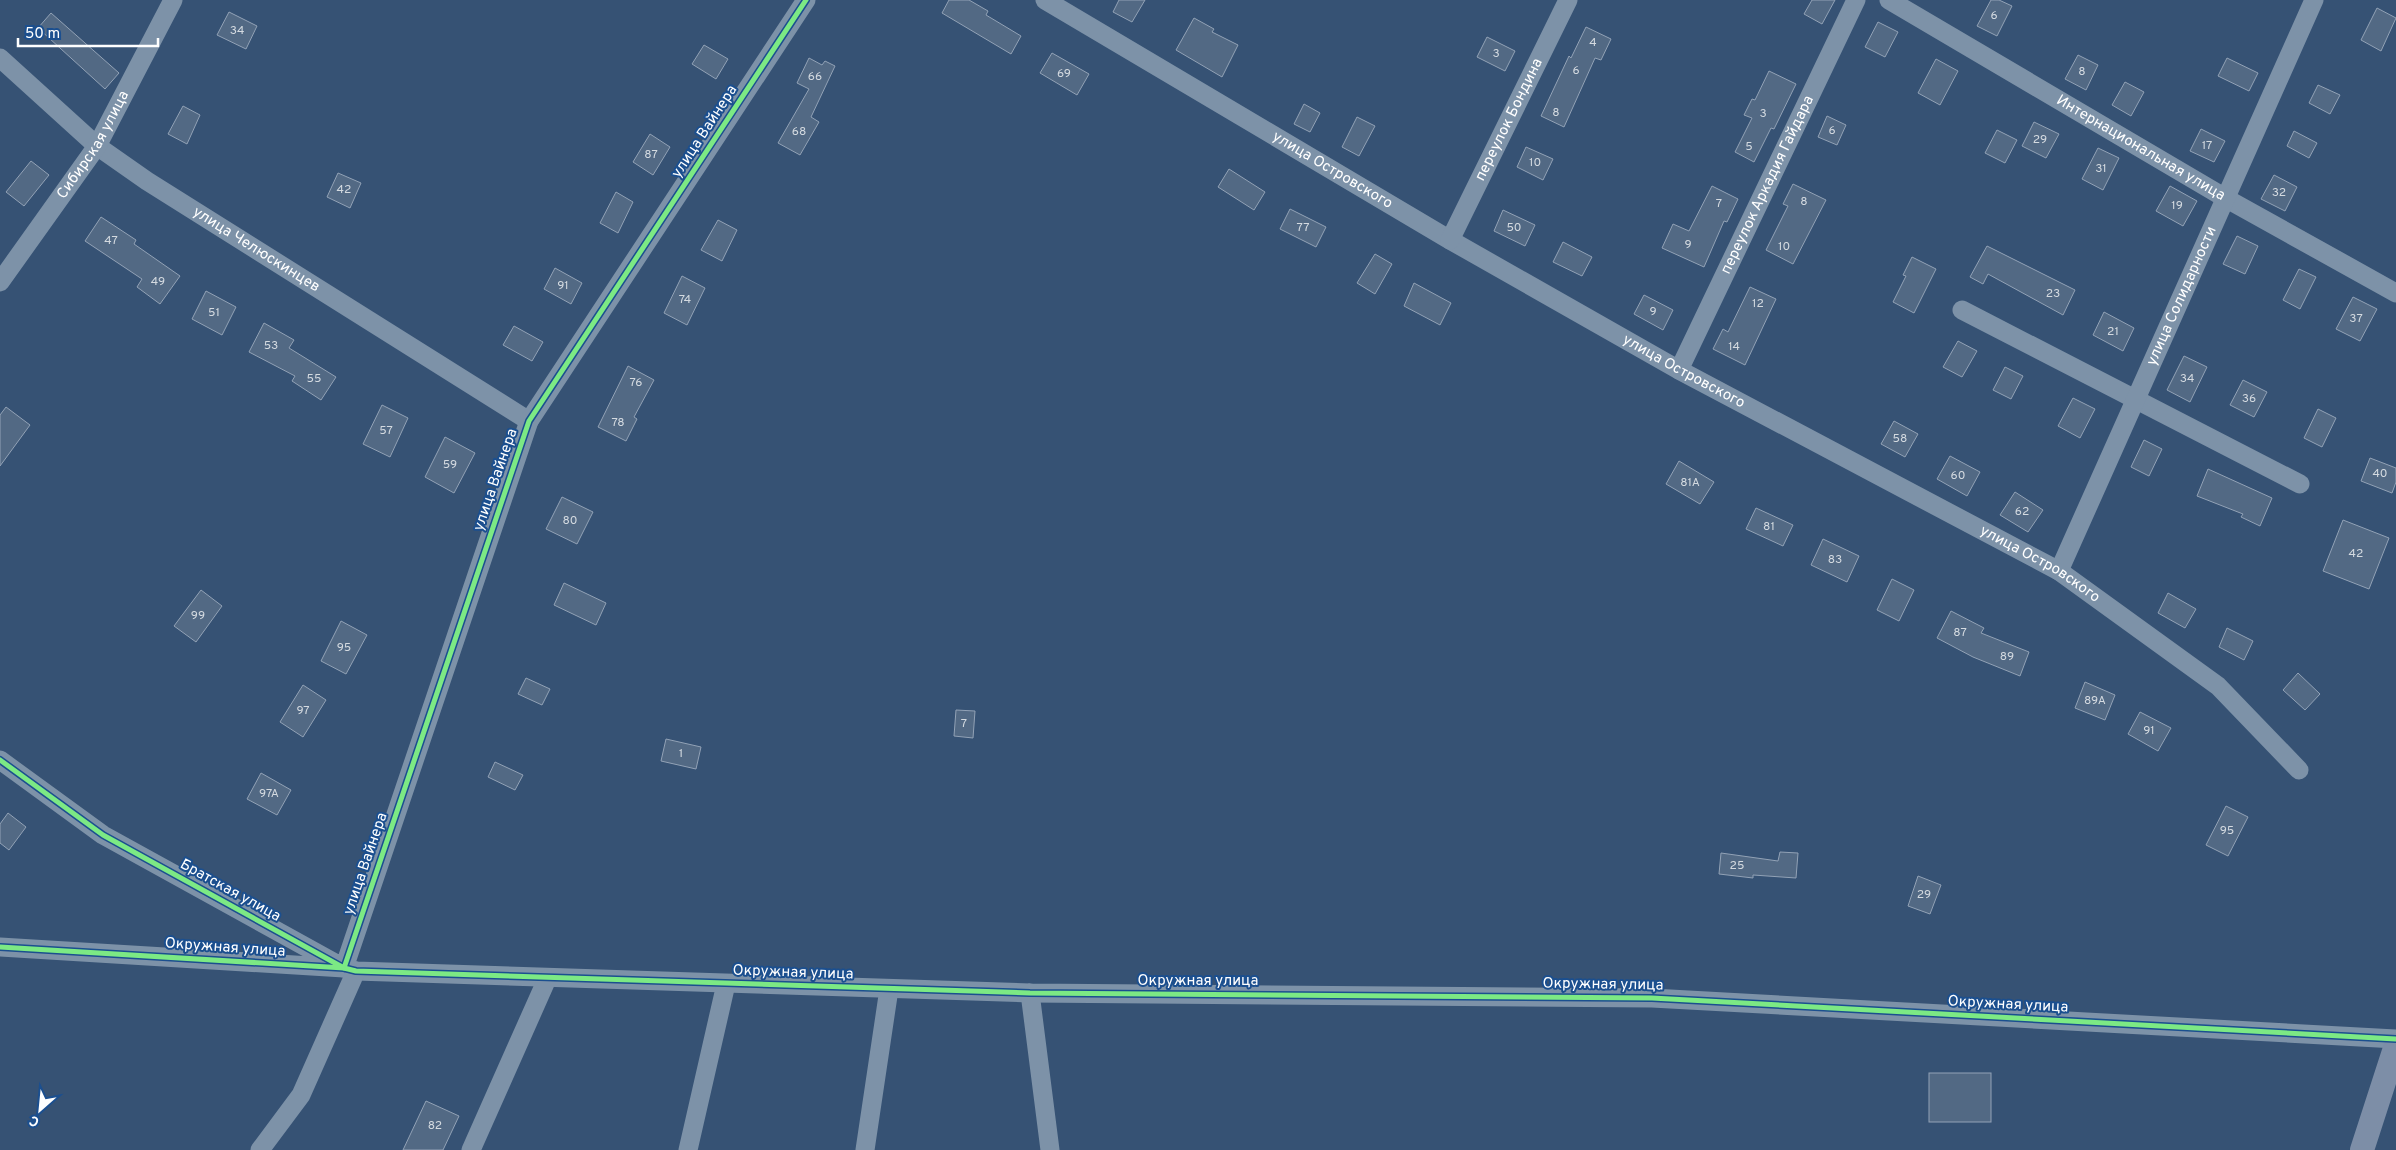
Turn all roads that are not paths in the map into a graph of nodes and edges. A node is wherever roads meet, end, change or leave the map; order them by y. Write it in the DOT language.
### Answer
graph roads {
  1 [pos="173,0"];
  2 [pos="806,0"];
  3 [pos="1045,0"];
  4 [pos="1568,0"];
  5 [pos="1856,0"];
  6 [pos="1889,0"];
  7 [pos="2314,0"];
  8 [pos="0,58"];
  9 [pos="97,146"];
  10 [pos="2227,199"];
  11 [pos="1450,240"];
  12 [pos="0,282"];
  13 [pos="2396,293"];
  14 [pos="1962,310"];
  15 [pos="1679,370"];
  16 [pos="2136,399"];
  17 [pos="529,421"];
  18 [pos="2300,484"];
  19 [pos="2059,571"];
  20 [pos="0,760"];
  21 [pos="2299,770"];
  22 [pos="0,947"];
  23 [pos="350,970"];
  24 [pos="547,978"];
  25 [pos="726,984"];
  26 [pos="888,988"];
  27 [pos="1030,992"];
  28 [pos="2396,1039"];
  29 [pos="2394,1060"];
  30 [pos="260,1150"];
  31 [pos="471,1150"];
  32 [pos="688,1150"];
  33 [pos="865,1150"];
  34 [pos="1050,1150"];
  35 [pos="2362,1150"];
  1 -- 9 [label="street, Сибирская улица"];
  2 -- 17 [label="street, улица Вайнера"];
  3 -- 11 [label="street, улица Островского"];
  4 -- 11 [label="street, переулок Бондина"];
  5 -- 15 [label="street, переулок Аркадия Гайдара"];
  6 -- 10 [label="street, Интернациональная улица"];
  7 -- 10 [label="street, улица Солидарности"];
  8 -- 9 [label="street, улица Челюскинцев"];
  9 -- 12 [label="street, Сибирская улица"];
  9 -- 17 [label="street, улица Челюскинцев"];
  10 -- 13 [label="street, Интернациональная улица"];
  10 -- 16 [label="street, улица Солидарности"];
  11 -- 15 [label="street, улица Островского"];
  14 -- 16 [label="street"];
  15 -- 19 [label="street, улица Островского"];
  16 -- 18 [label="street"];
  16 -- 19 [label="street, улица Солидарности"];
  17 -- 23 [label="street, улица Вайнера"];
  19 -- 21 [label="street, улица Островского"];
  20 -- 23 [label="street, Братская улица"];
  22 -- 23 [label="street, Окружная улица"];
  23 -- 24 [label="street, Окружная улица"];
  23 -- 30 [label="street, улица Вайнера"];
  24 -- 25 [label="street, Окружная улица"];
  24 -- 31 [label="street"];
  25 -- 26 [label="street, Окружная улица"];
  25 -- 32 [label="street"];
  26 -- 27 [label="street, Окружная улица"];
  26 -- 33 [label="street"];
  27 -- 28 [label="street, Окружная улица"];
  27 -- 34 [label="street"];
  29 -- 35 [label="main road"];
}
